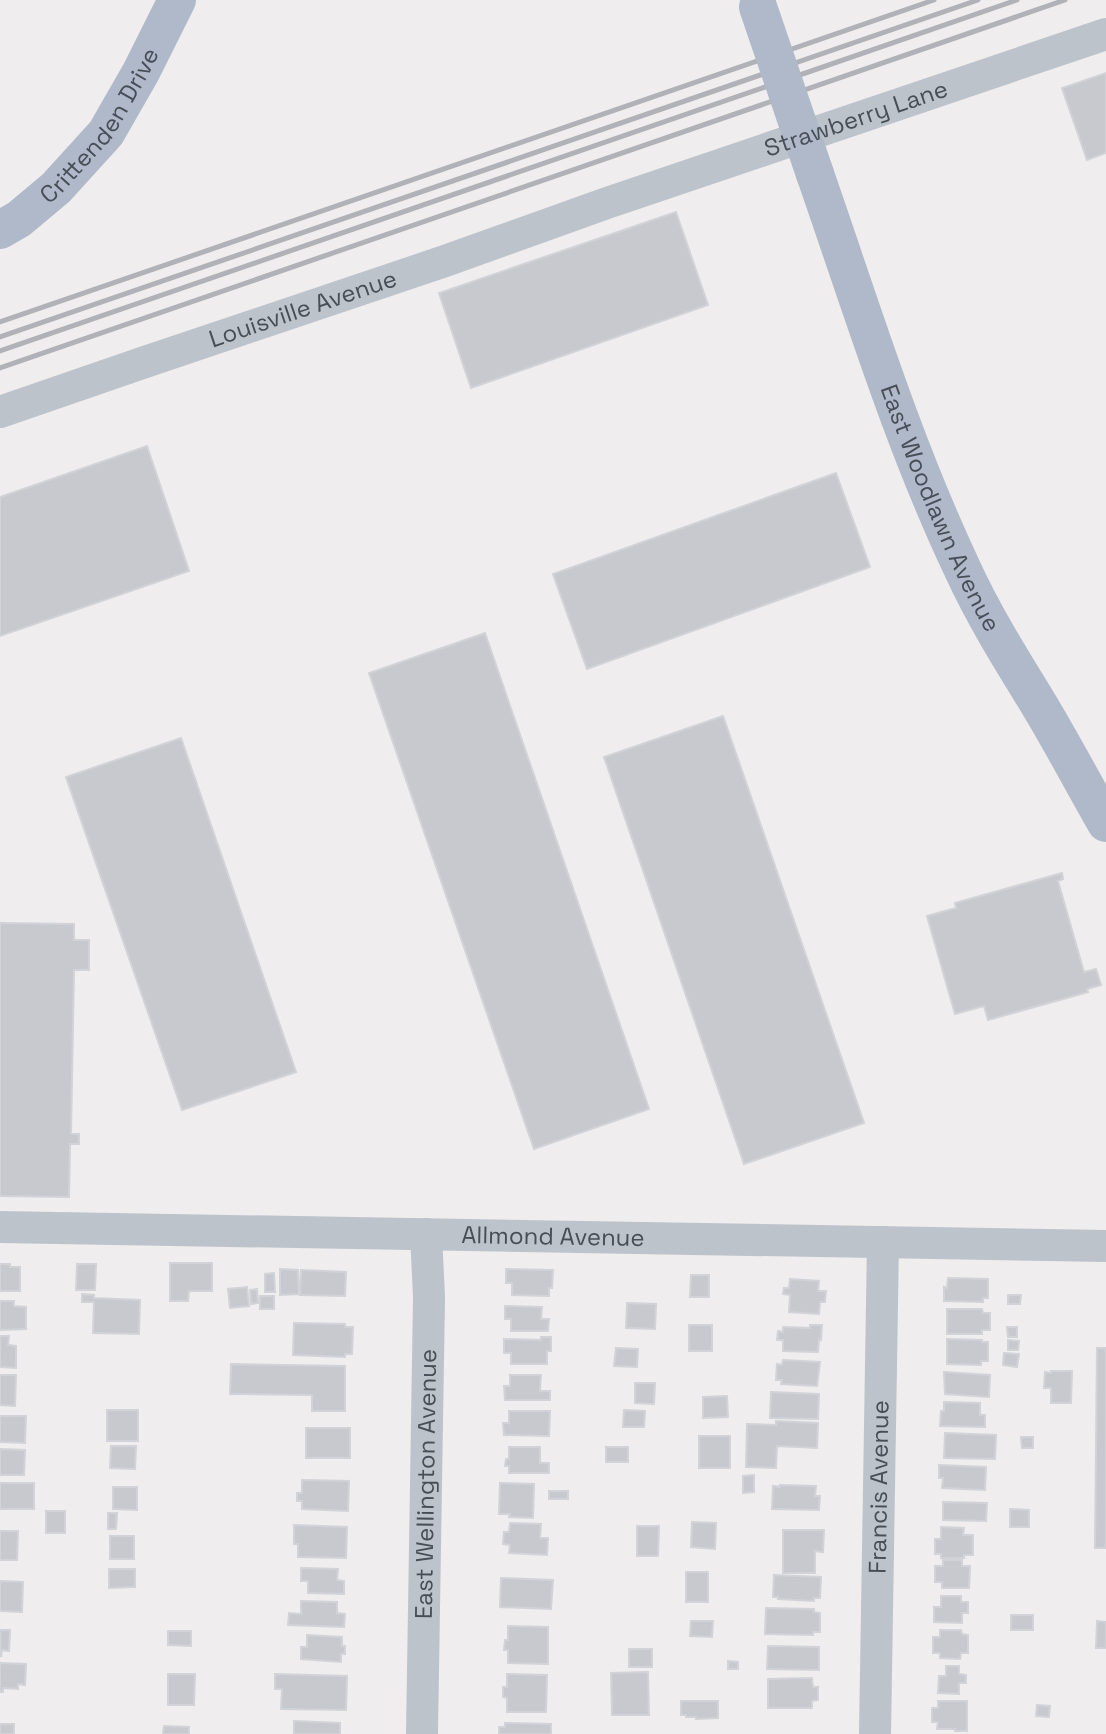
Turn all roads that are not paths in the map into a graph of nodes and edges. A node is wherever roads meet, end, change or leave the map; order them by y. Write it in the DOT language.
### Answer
graph roads {
  1 [pos="177,0"];
  2 [pos="756,4"];
  3 [pos="1106,34"];
  4 [pos="607,203"];
  5 [pos="0,230"];
  6 [pos="0,412"];
  7 [pos="1106,823"];
  8 [pos="0,1227"];
  9 [pos="426,1234"];
  10 [pos="883,1242"];
  11 [pos="1106,1246"];
  12 [pos="422,1734"];
  13 [pos="875,1734"];
  1 -- 5 [label="main road, Crittenden Drive"];
  2 -- 7 [label="main road, East Woodlawn Avenue, bridge"];
  3 -- 4 [label="street, Strawberry Lane"];
  4 -- 6 [label="street, Louisville Avenue"];
  8 -- 9 [label="street, Allmond Avenue"];
  9 -- 10 [label="street, Allmond Avenue"];
  9 -- 12 [label="street, East Wellington Avenue"];
  10 -- 11 [label="street, Allmond Avenue"];
  10 -- 13 [label="street, Francis Avenue"];
}
